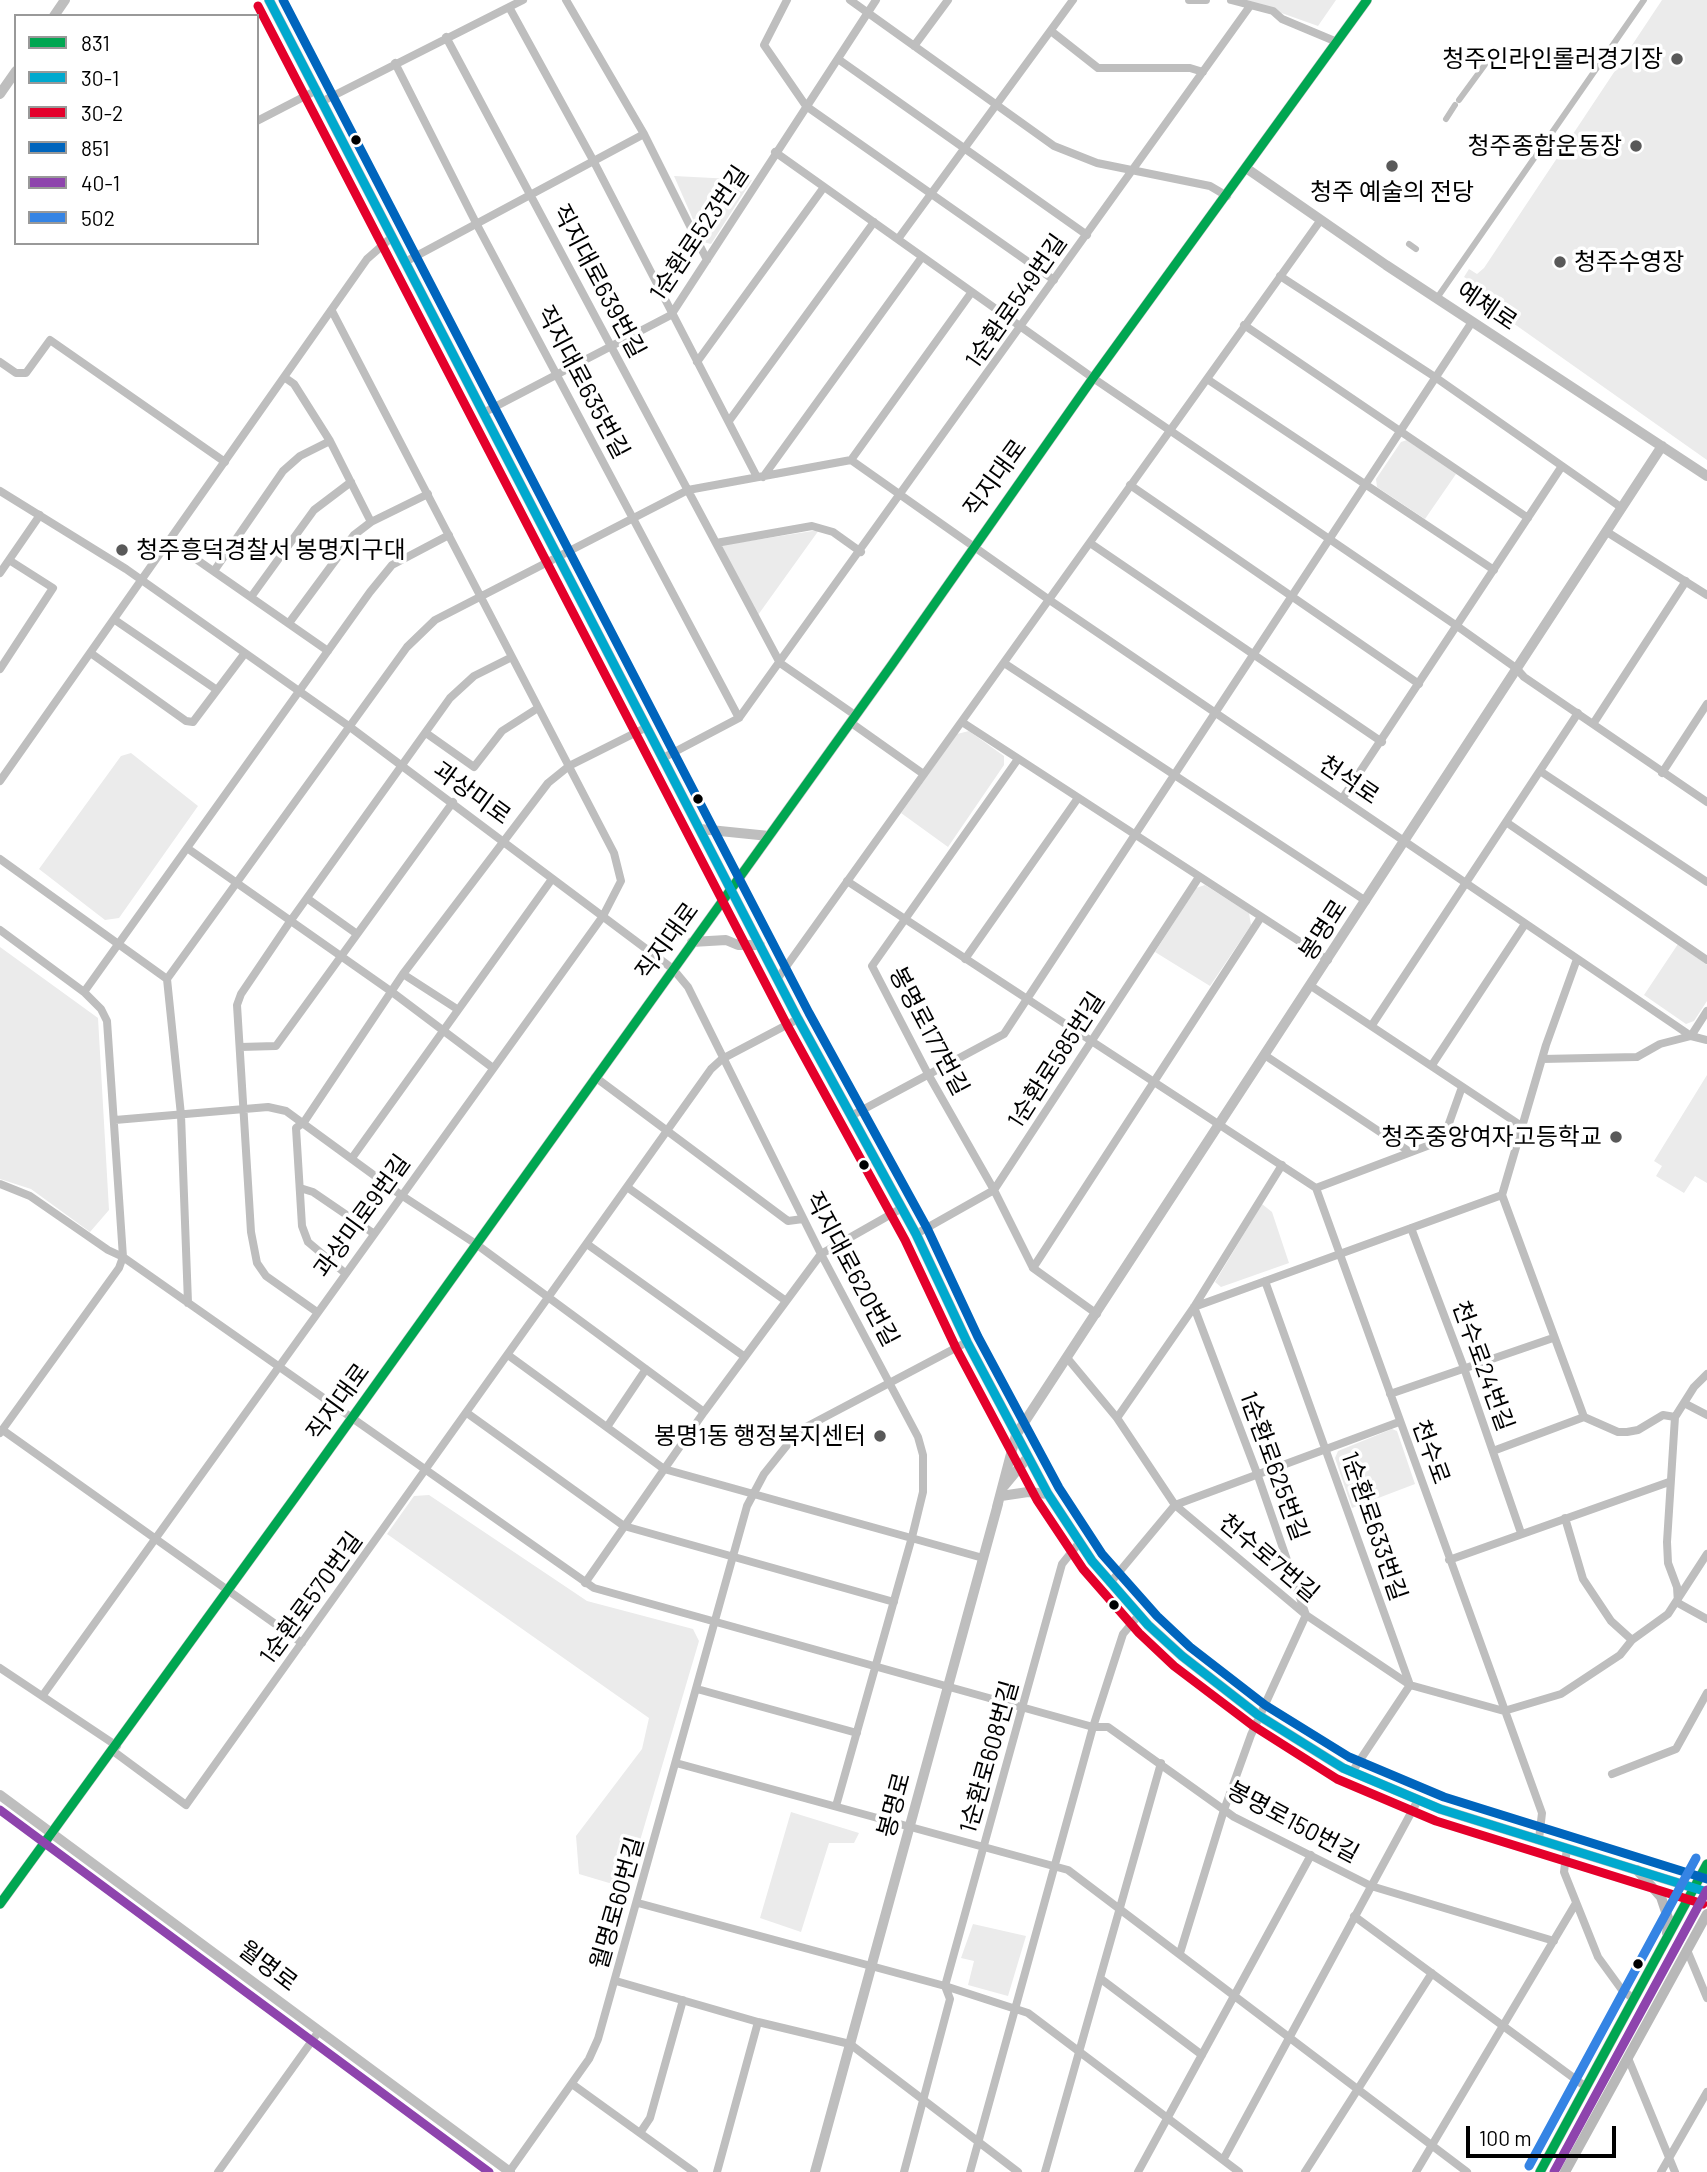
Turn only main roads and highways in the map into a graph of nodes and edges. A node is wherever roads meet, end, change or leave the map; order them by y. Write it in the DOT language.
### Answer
graph roads {
  1 [pos="1707,1864"];
  2 [pos="1637,1870"];
  3 [pos="1694,1888"];
  4 [pos="1707,1892"];
  5 [pos="1707,1914"];
  6 [pos="1702,1927"];
  7 [pos="1661,1948"];
  8 [pos="1540,2172"];
  9 [pos="1565,2172"];
  1 -- 3 [label="main road"];
  2 -- 7 [label="main road"];
  3 -- 4 [label="main road"];
  3 -- 7 [label="main road"];
  5 -- 6 [label="main road"];
  6 -- 9 [label="main road"];
  7 -- 8 [label="main road"];
}
